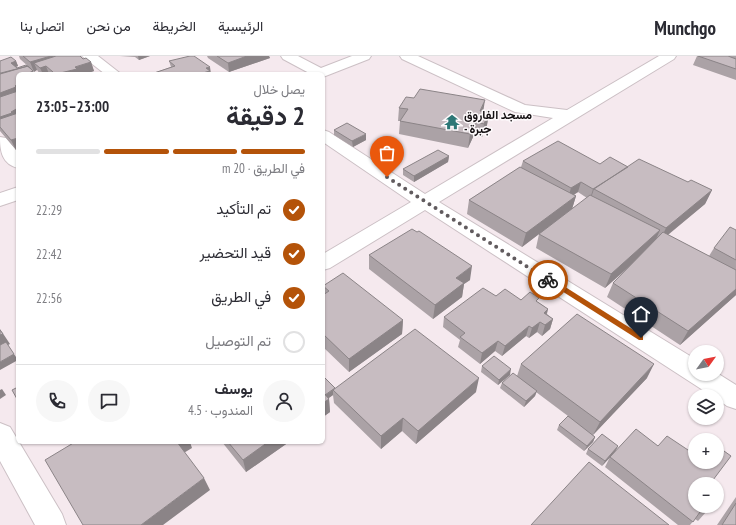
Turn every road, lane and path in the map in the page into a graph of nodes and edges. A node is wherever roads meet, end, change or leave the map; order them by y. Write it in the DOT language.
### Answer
graph roads {
  1 [pos="89,56"];
  2 [pos="288,56"];
  3 [pos="364,56"];
  4 [pos="407,56"];
  5 [pos="669,56"];
  6 [pos="111,72"];
  7 [pos="316,72"];
  8 [pos="324,72"];
  9 [pos="569,115"];
  10 [pos="325,136"];
  11 [pos="0,142"];
  12 [pos="16,161"];
  13 [pos="16,194"];
  14 [pos="0,200"];
  15 [pos="425,202"];
  16 [pos="325,262"];
  17 [pos="688,368"];
  18 [pos="709,381"];
  19 [pos="736,398"];
  20 [pos="8,446"];
  21 [pos="50,525"];
  1 -- 6 [label="street"];
  2 -- 7 [label="street"];
  3 -- 8 [label="street"];
  4 -- 9 [label="street"];
  5 -- 9 [label="street"];
  9 -- 15 [label="street"];
  10 -- 15 [label="street"];
  11 -- 12 [label="street"];
  13 -- 14 [label="street"];
  15 -- 16 [label="street"];
  15 -- 17 [label="street"];
  18 -- 19 [label="street"];
  20 -- 21 [label="street"];
}
